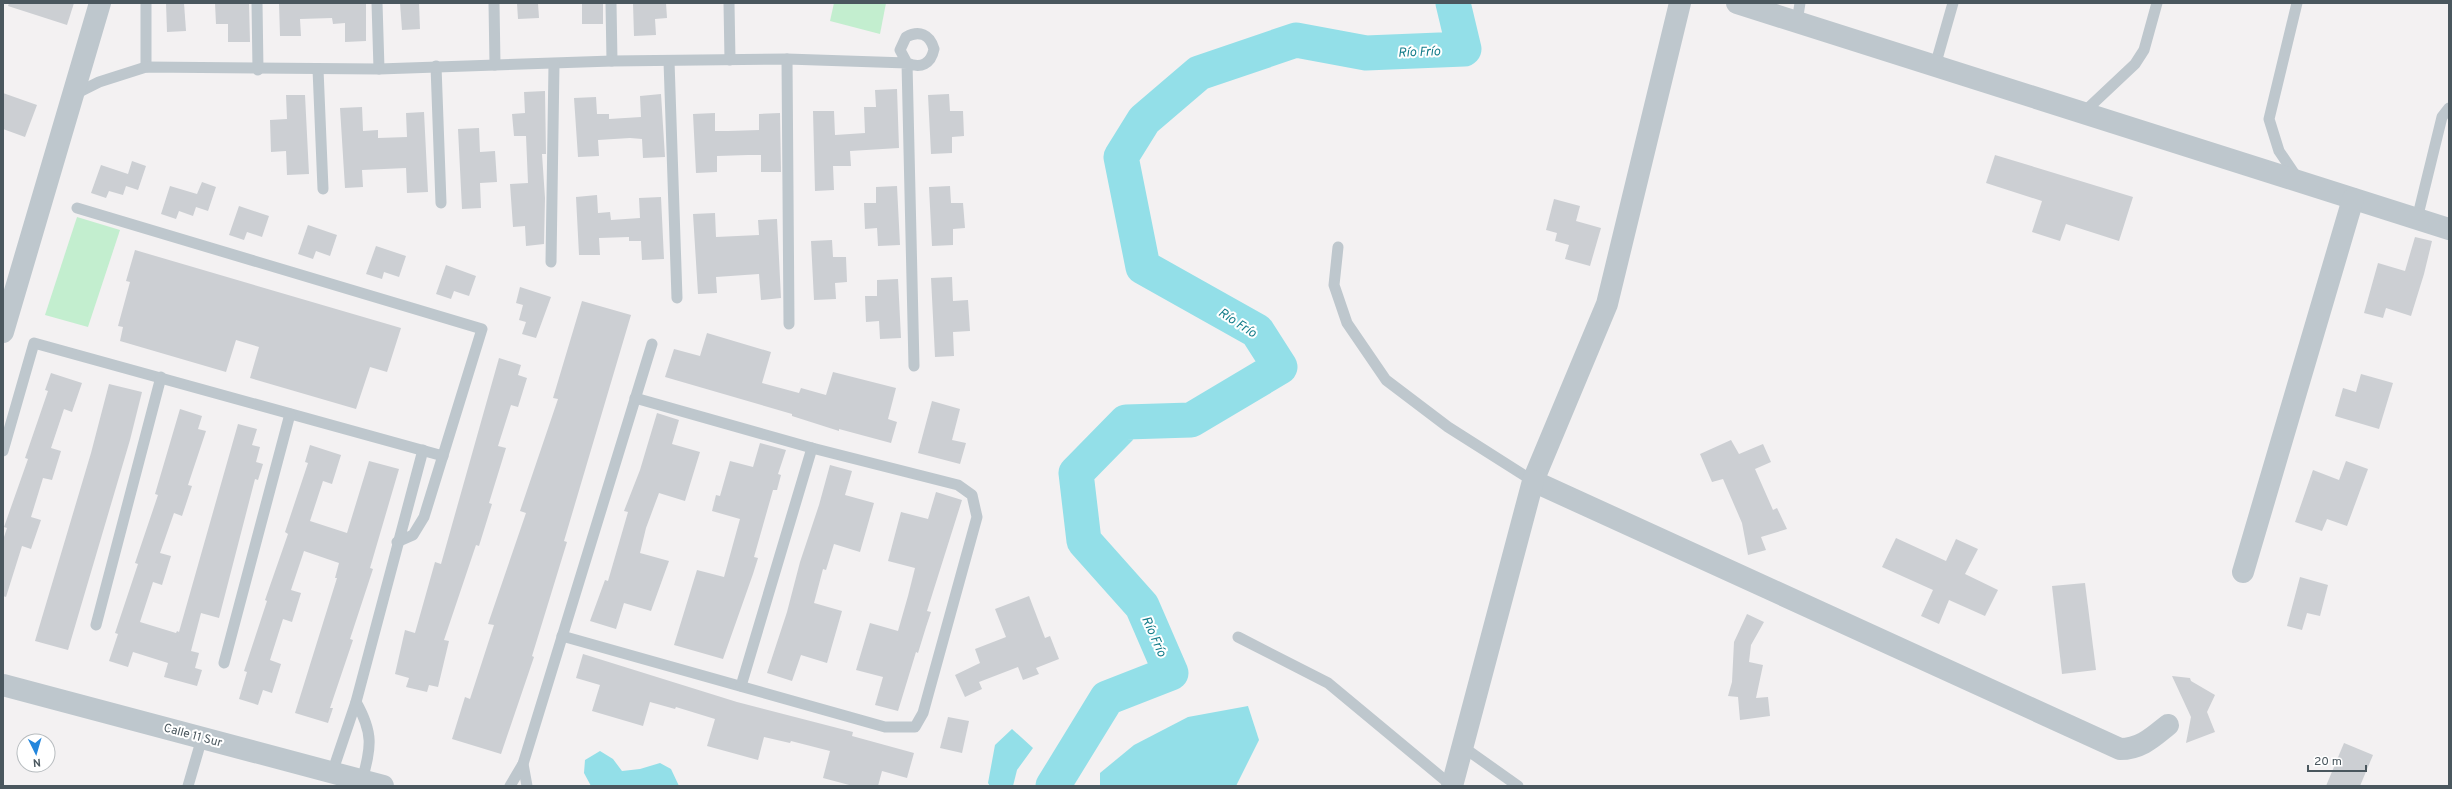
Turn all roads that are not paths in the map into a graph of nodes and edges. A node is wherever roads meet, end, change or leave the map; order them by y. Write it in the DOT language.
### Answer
graph roads {
  1 [pos="100,3"];
  2 [pos="146,3"];
  3 [pos="258,3"];
  4 [pos="377,3"];
  5 [pos="494,3"];
  6 [pos="611,3"];
  7 [pos="728,3"];
  8 [pos="1680,3"];
  9 [pos="1736,3"];
  10 [pos="1952,3"];
  11 [pos="2157,3"];
  12 [pos="2297,3"];
  13 [pos="1799,13"];
  14 [pos="787,59"];
  15 [pos="730,60"];
  16 [pos="612,61"];
  17 [pos="669,61"];
  18 [pos="495,64"];
  19 [pos="554,64"];
  20 [pos="436,66"];
  21 [pos="1935,66"];
  22 [pos="146,67"];
  23 [pos="379,69"];
  24 [pos="258,70"];
  25 [pos="318,70"];
  26 [pos="72,96"];
  27 [pos="2449,108"];
  28 [pos="2084,112"];
  29 [pos="2300,182"];
  30 [pos="323,189"];
  31 [pos="2353,199"];
  32 [pos="441,203"];
  33 [pos="77,208"];
  34 [pos="2417,219"];
  35 [pos="2449,229"];
  36 [pos="1338,247"];
  37 [pos="551,262"];
  38 [pos="677,298"];
  39 [pos="789,324"];
  40 [pos="3,332"];
  41 [pos="652,344"];
  42 [pos="914,366"];
  43 [pos="161,377"];
  44 [pos="635,398"];
  45 [pos="290,414"];
  46 [pos="812,448"];
  47 [pos="423,450"];
  48 [pos="3,451"];
  49 [pos="443,456"];
  50 [pos="1533,481"];
  51 [pos="397,542"];
  52 [pos="2243,572"];
  53 [pos="96,625"];
  54 [pos="562,636"];
  55 [pos="1238,638"];
  56 [pos="224,663"];
  57 [pos="3,685"];
  58 [pos="741,686"];
  59 [pos="356,702"];
  60 [pos="2168,725"];
  61 [pos="202,738"];
  62 [pos="1463,747"];
  63 [pos="523,764"];
  64 [pos="354,780"];
  65 [pos="188,786"];
  66 [pos="510,786"];
  67 [pos="527,786"];
  68 [pos="1452,786"];
  69 [pos="1518,786"];
  1 -- 26 [label="street"];
  2 -- 22 [label="lane"];
  3 -- 24 [label="lane"];
  4 -- 23 [label="lane"];
  5 -- 18 [label="lane"];
  6 -- 16 [label="lane"];
  7 -- 15 [label="lane"];
  8 -- 50 [label="street"];
  9 -- 13 [label="street"];
  10 -- 21 [label="lane"];
  11 -- 28 [label="lane"];
  12 -- 29 [label="lane"];
  13 -- 21 [label="street"];
  14 -- 15 [label="lane"];
  14 -- 39 [label="lane"];
  14 -- 42 [label="lane"];
  15 -- 17 [label="lane"];
  16 -- 17 [label="lane"];
  16 -- 19 [label="lane"];
  17 -- 38 [label="lane"];
  18 -- 19 [label="lane"];
  18 -- 20 [label="lane"];
  19 -- 37 [label="lane"];
  20 -- 23 [label="lane"];
  20 -- 32 [label="lane"];
  21 -- 28 [label="street"];
  22 -- 24 [label="lane"];
  22 -- 26 [label="lane"];
  23 -- 25 [label="lane"];
  24 -- 25 [label="lane"];
  25 -- 30 [label="lane"];
  26 -- 40 [label="street"];
  27 -- 34 [label="lane"];
  28 -- 29 [label="street"];
  29 -- 31 [label="street"];
  31 -- 34 [label="street"];
  31 -- 52 [label="street"];
  33 -- 49 [label="lane"];
  34 -- 35 [label="street"];
  36 -- 50 [label="lane"];
  41 -- 44 [label="lane"];
  43 -- 45 [label="lane"];
  43 -- 48 [label="lane"];
  43 -- 53 [label="lane"];
  44 -- 46 [label="lane"];
  44 -- 54 [label="lane"];
  45 -- 47 [label="lane"];
  45 -- 56 [label="lane"];
  46 -- 58 [label="lane"];
  46 -- 58 [label="lane"];
  47 -- 49 [label="lane"];
  47 -- 51 [label="lane"];
  49 -- 51 [label="lane"];
  50 -- 60 [label="street"];
  50 -- 62 [label="street"];
  51 -- 59 [label="lane"];
  54 -- 58 [label="lane"];
  54 -- 63 [label="lane"];
  55 -- 68 [label="lane"];
  57 -- 61 [label="street, Calle 11 Sur"];
  59 -- 64 [label="lane"];
  59 -- 64 [label="lane"];
  61 -- 64 [label="street, Calle 11 Sur"];
  61 -- 65 [label="lane"];
  62 -- 68 [label="street"];
  62 -- 69 [label="lane"];
  63 -- 66 [label="lane"];
  63 -- 67 [label="lane"];
}
